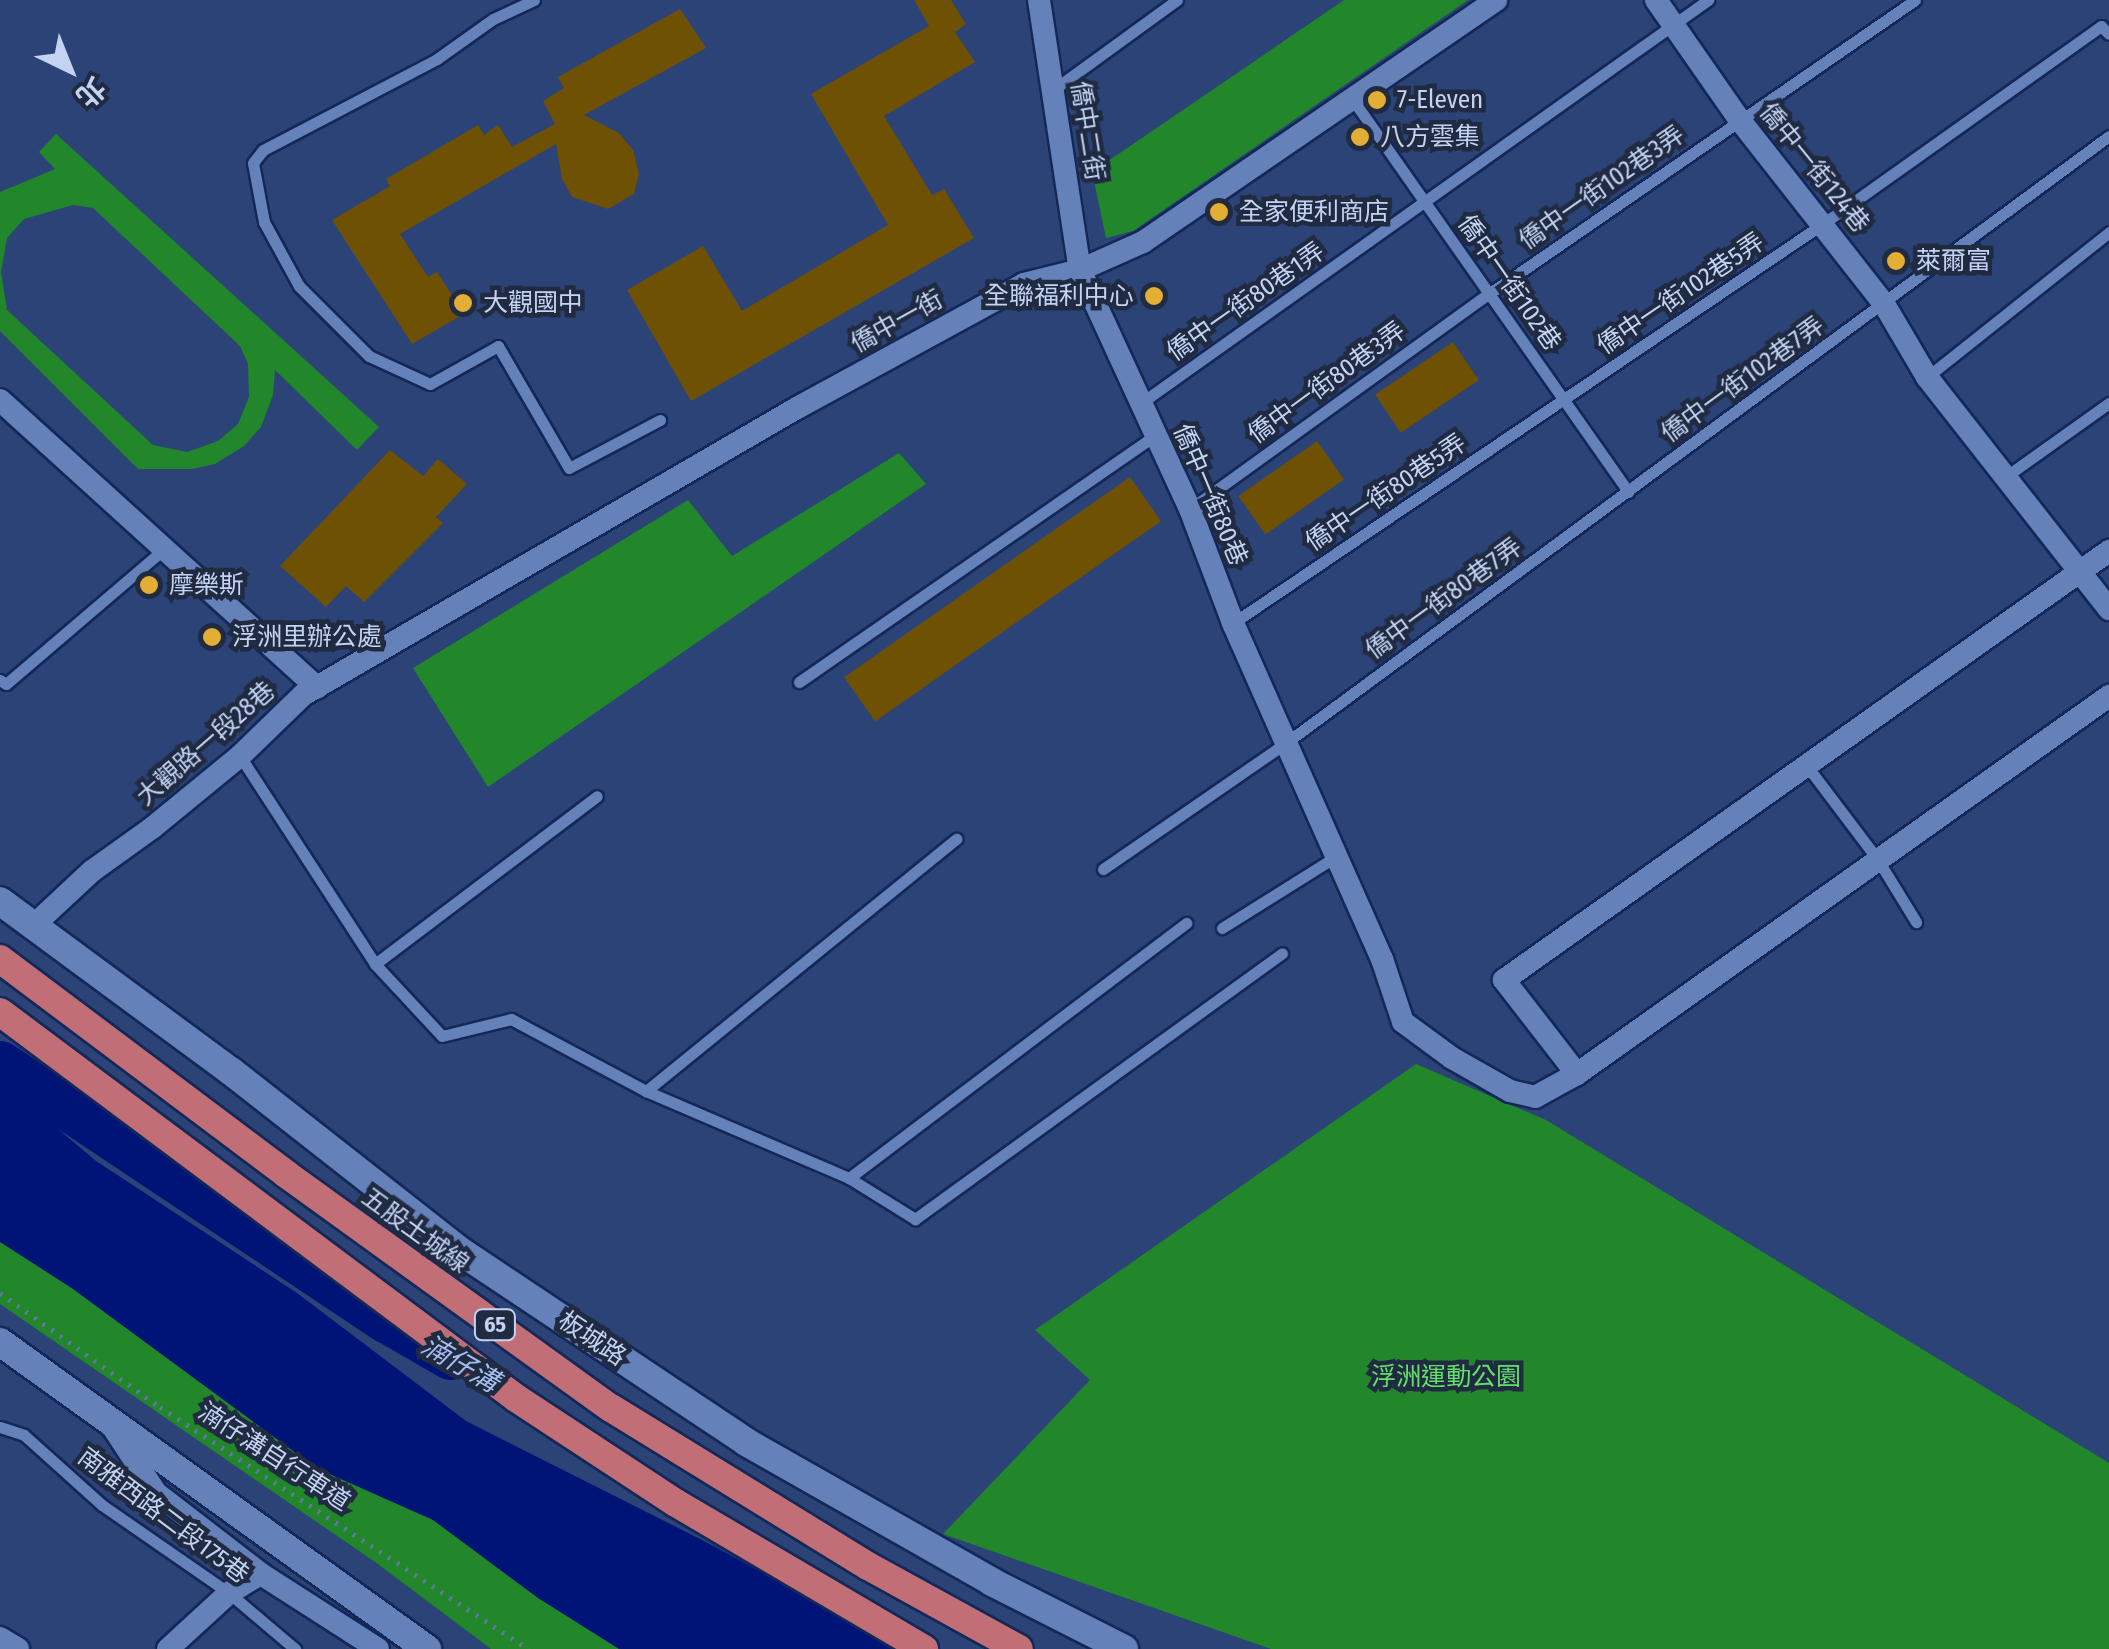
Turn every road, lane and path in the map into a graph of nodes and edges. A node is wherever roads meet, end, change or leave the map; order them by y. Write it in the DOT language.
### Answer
graph roads {
  1 [pos="534,0"];
  2 [pos="1039,0"];
  3 [pos="1178,0"];
  4 [pos="1496,0"];
  5 [pos="1656,0"];
  6 [pos="1708,0"];
  7 [pos="1915,0"];
  8 [pos="1674,25"];
  9 [pos="2109,34"];
  10 [pos="1053,90"];
  11 [pos="1353,100"];
  12 [pos="1739,119"];
  13 [pos="2109,136"];
  14 [pos="1426,202"];
  15 [pos="1824,223"];
  16 [pos="2109,232"];
  17 [pos="1080,270"];
  18 [pos="1490,294"];
  19 [pos="1884,304"];
  20 [pos="1927,376"];
  21 [pos="0,400"];
  22 [pos="1564,401"];
  23 [pos="2109,403"];
  24 [pos="1141,404"];
  25 [pos="660,420"];
  26 [pos="1156,435"];
  27 [pos="2008,475"];
  28 [pos="1628,492"];
  29 [pos="1190,508"];
  30 [pos="164,549"];
  31 [pos="2109,551"];
  32 [pos="2082,574"];
  33 [pos="2109,609"];
  34 [pos="1233,623"];
  35 [pos="0,680"];
  36 [pos="799,682"];
  37 [pos="317,688"];
  38 [pos="2109,696"];
  39 [pos="1287,742"];
  40 [pos="240,756"];
  41 [pos="1806,764"];
  42 [pos="597,796"];
  43 [pos="956,839"];
  44 [pos="1337,856"];
  45 [pos="1878,860"];
  46 [pos="1103,869"];
  47 [pos="0,902"];
  48 [pos="1916,922"];
  49 [pos="1186,923"];
  50 [pos="34,925"];
  51 [pos="1222,928"];
  52 [pos="1282,953"];
  53 [pos="0,959"];
  54 [pos="375,964"];
  55 [pos="0,1012"];
  56 [pos="1577,1074"];
  57 [pos="646,1091"];
  58 [pos="849,1178"];
  59 [pos="0,1293"];
  60 [pos="0,1342"];
  61 [pos="104,1415"];
  62 [pos="0,1426"];
  63 [pos="261,1574"];
  64 [pos="228,1593"];
  65 [pos="0,1638"];
  66 [pos="18,1649"];
  67 [pos="168,1649"];
  68 [pos="295,1649"];
  69 [pos="378,1649"];
  70 [pos="427,1649"];
  71 [pos="529,1649"];
  72 [pos="924,1649"];
  73 [pos="1019,1649"];
  74 [pos="1124,1649"];
  1 -- 25 [label="lane"];
  2 -- 10 [label="street, 僑中二街"];
  3 -- 10 [label="lane"];
  4 -- 11 [label="street, 僑中一街"];
  5 -- 8 [label="street, 僑中一街124巷"];
  6 -- 8 [label="lane, 僑中一街80巷1弄"];
  7 -- 12 [label="lane, 僑中一街102巷3弄"];
  8 -- 12 [label="street, 僑中一街124巷"];
  8 -- 14 [label="lane, 僑中一街80巷1弄"];
  9 -- 15 [label="lane, 僑中一街102巷5弄"];
  10 -- 17 [label="street, 僑中二街"];
  11 -- 14 [label="lane, 僑中一街102巷"];
  11 -- 17 [label="street, 僑中一街"];
  12 -- 15 [label="street, 僑中一街124巷"];
  12 -- 18 [label="lane, 僑中一街102巷3弄"];
  13 -- 19 [label="lane, 僑中一街102巷7弄"];
  14 -- 18 [label="lane, 僑中一街102巷"];
  14 -- 24 [label="lane, 僑中一街80巷1弄"];
  15 -- 19 [label="street, 僑中一街124巷"];
  15 -- 22 [label="lane, 僑中一街102巷5弄"];
  16 -- 20 [label="lane"];
  17 -- 24 [label="street, 僑中一街80巷"];
  17 -- 37 [label="street, 僑中一街"];
  18 -- 22 [label="lane, 僑中一街102巷"];
  18 -- 29 [label="lane, 僑中一街80巷3弄"];
  19 -- 20 [label="street, 僑中一街124巷"];
  19 -- 28 [label="lane, 僑中一街102巷7弄"];
  20 -- 27 [label="street, 僑中一街124巷"];
  21 -- 30 [label="street, 大觀路一段28巷"];
  22 -- 28 [label="lane, 僑中一街102巷"];
  22 -- 34 [label="lane, 僑中一街80巷5弄"];
  23 -- 27 [label="lane"];
  24 -- 26 [label="street, 僑中一街80巷"];
  26 -- 29 [label="street, 僑中一街80巷"];
  26 -- 36 [label="lane"];
  27 -- 32 [label="street, 僑中一街124巷"];
  28 -- 39 [label="lane, 僑中一街80巷7弄"];
  29 -- 34 [label="street, 僑中一街80巷"];
  30 -- 35 [label="lane"];
  30 -- 37 [label="street, 大觀路一段28巷"];
  31 -- 32 [label="street"];
  32 -- 33 [label="street, 僑中一街124巷"];
  32 -- 41 [label="street"];
  34 -- 39 [label="street, 僑中一街80巷"];
  37 -- 40 [label="street, 大觀路一段28巷"];
  38 -- 45 [label="street, 僑中一街80巷"];
  39 -- 44 [label="street, 僑中一街80巷"];
  39 -- 46 [label="lane, 僑中一街80巷7弄"];
  40 -- 50 [label="street, 大觀路一段28巷"];
  40 -- 54 [label="lane"];
  41 -- 45 [label="lane"];
  41 -- 56 [label="street"];
  42 -- 54 [label="lane"];
  43 -- 57 [label="lane"];
  44 -- 51 [label="lane"];
  44 -- 56 [label="street, 僑中一街80巷"];
  45 -- 48 [label="lane"];
  45 -- 56 [label="street, 僑中一街80巷"];
  47 -- 50 [label="street, 板城路"];
  49 -- 58 [label="lane"];
  50 -- 74 [label="street, 板城路"];
  52 -- 58 [label="lane"];
  53 -- 73 [label="highway, 五股土城線 / 65"];
  54 -- 57 [label="lane"];
  55 -- 72 [label="highway, 65"];
  57 -- 58 [label="lane"];
  59 -- 71 [label="path, 湳仔溝自行車道"];
  60 -- 61 [label="street"];
  61 -- 63 [label="street"];
  61 -- 70 [label="street"];
  62 -- 64 [label="lane, 南雅西路二段175巷"];
  63 -- 64 [label="street"];
  63 -- 69 [label="street"];
  64 -- 67 [label="street"];
  64 -- 68 [label="lane, 南雅西路二段175巷"];
  65 -- 66 [label="street"];
}
